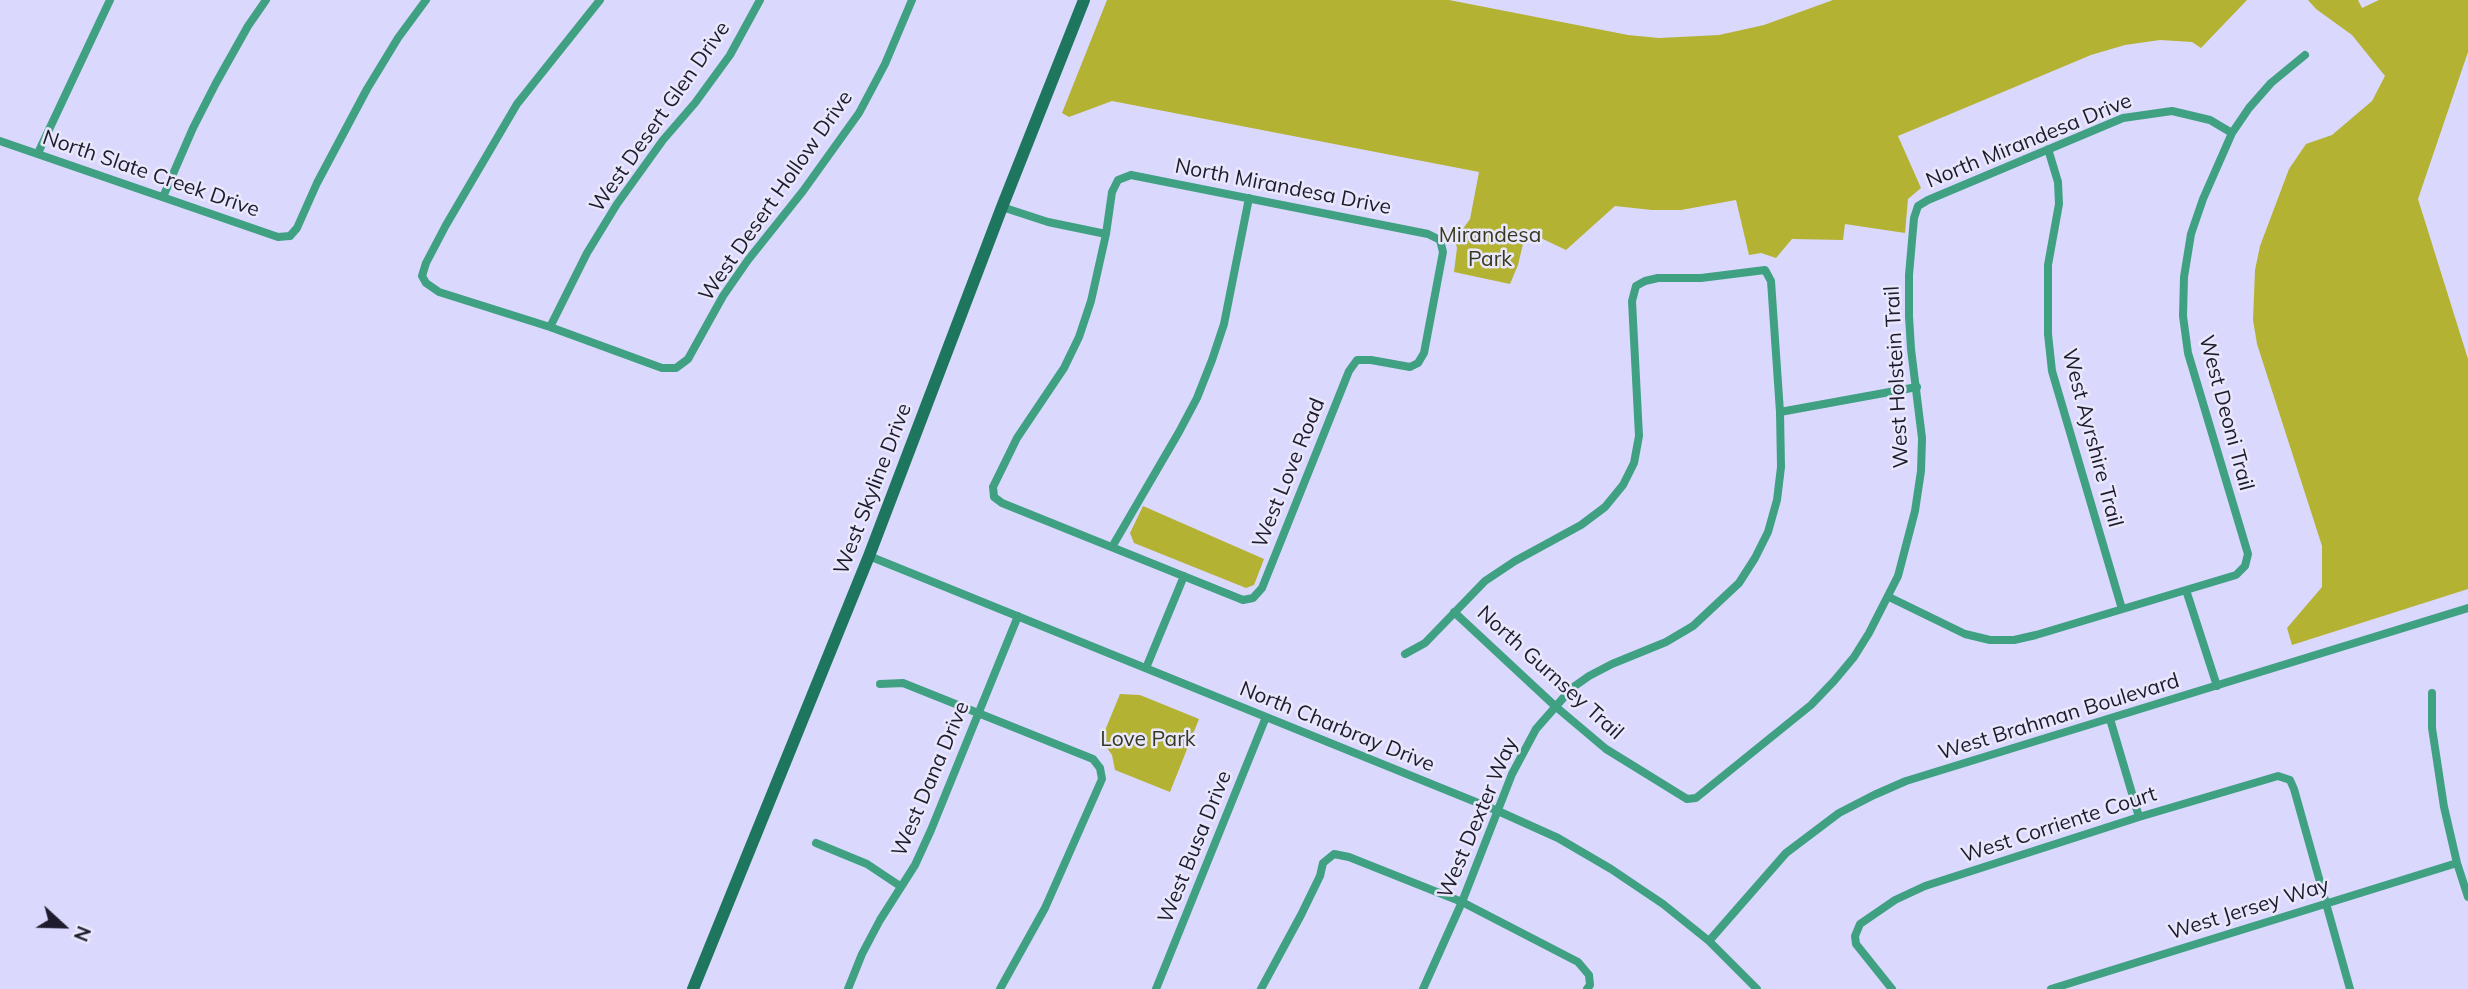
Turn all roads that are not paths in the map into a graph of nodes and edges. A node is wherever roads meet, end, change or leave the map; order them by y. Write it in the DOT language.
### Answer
graph roads {
  1 [pos="110,0"];
  2 [pos="266,0"];
  3 [pos="426,0"];
  4 [pos="600,0"];
  5 [pos="760,0"];
  6 [pos="912,0"];
  7 [pos="1084,0"];
  8 [pos="2305,55"];
  9 [pos="2232,133"];
  10 [pos="0,141"];
  11 [pos="2048,149"];
  12 [pos="38,153"];
  13 [pos="163,197"];
  14 [pos="1249,198"];
  15 [pos="1919,206"];
  16 [pos="1002,207"];
  17 [pos="1106,234"];
  18 [pos="550,327"];
  19 [pos="1357,360"];
  20 [pos="1917,387"];
  21 [pos="1780,412"];
  22 [pos="1112,547"];
  23 [pos="869,556"];
  24 [pos="1184,576"];
  25 [pos="2186,590"];
  26 [pos="1889,597"];
  27 [pos="2468,608"];
  28 [pos="2122,609"];
  29 [pos="1454,612"];
  30 [pos="1018,616"];
  31 [pos="1405,654"];
  32 [pos="1146,668"];
  33 [pos="880,684"];
  34 [pos="2217,686"];
  35 [pos="2432,693"];
  36 [pos="1555,706"];
  37 [pos="979,712"];
  38 [pos="1266,717"];
  39 [pos="2110,719"];
  40 [pos="1696,798"];
  41 [pos="1498,811"];
  42 [pos="2139,817"];
  43 [pos="816,843"];
  44 [pos="2457,863"];
  45 [pos="900,886"];
  46 [pos="2468,897"];
  47 [pos="1462,902"];
  48 [pos="2326,903"];
  49 [pos="1709,941"];
  50 [pos="1588,987"];
  51 [pos="693,989"];
  52 [pos="848,989"];
  53 [pos="1000,989"];
  54 [pos="1156,989"];
  55 [pos="1261,989"];
  56 [pos="1423,989"];
  57 [pos="1757,989"];
  58 [pos="1891,989"];
  59 [pos="2051,989"];
  60 [pos="2350,989"];
  1 -- 12 [label="street"];
  2 -- 13 [label="street"];
  3 -- 13 [label="street, North Slate Creek Drive"];
  4 -- 18 [label="street"];
  5 -- 18 [label="street, West Desert Glen Drive"];
  6 -- 18 [label="street, West Desert Hollow Drive"];
  7 -- 16 [label="street, West Skyline Drive"];
  8 -- 9 [label="street, West Deoni Trail"];
  9 -- 11 [label="street, North Mirandesa Drive"];
  9 -- 25 [label="street, West Deoni Trail"];
  10 -- 12 [label="street, North Slate Creek Drive"];
  11 -- 15 [label="street, North Mirandesa Drive"];
  11 -- 28 [label="street, West Ayrshire Trail"];
  12 -- 13 [label="street, North Slate Creek Drive"];
  14 -- 17 [label="street, North Mirandesa Drive"];
  14 -- 19 [label="street, North Mirandesa Drive"];
  14 -- 22 [label="street"];
  15 -- 20 [label="street, West Holstein Trail"];
  16 -- 17 [label="street"];
  16 -- 23 [label="street, West Skyline Drive"];
  17 -- 22 [label="street"];
  19 -- 24 [label="street, West Love Road"];
  20 -- 21 [label="street"];
  20 -- 26 [label="street, West Holstein Trail"];
  21 -- 29 [label="street, West Dexter Way"];
  21 -- 36 [label="street, West Dexter Way"];
  22 -- 24 [label="street"];
  23 -- 30 [label="street, North Charbray Drive"];
  23 -- 51 [label="street, West Skyline Drive"];
  24 -- 32 [label="street"];
  25 -- 28 [label="street"];
  25 -- 34 [label="street"];
  26 -- 28 [label="street"];
  26 -- 40 [label="street, West Holstein Trail"];
  27 -- 34 [label="street, West Brahman Boulevard"];
  29 -- 31 [label="street"];
  29 -- 36 [label="street, North Gurnsey Trail"];
  30 -- 32 [label="street, North Charbray Drive"];
  30 -- 37 [label="street, West Dana Drive"];
  32 -- 38 [label="street, North Charbray Drive"];
  33 -- 37 [label="street"];
  34 -- 39 [label="street, West Brahman Boulevard"];
  35 -- 44 [label="street"];
  36 -- 40 [label="street, North Gurnsey Trail"];
  36 -- 41 [label="street, West Dexter Way"];
  37 -- 45 [label="street, West Dana Drive"];
  37 -- 53 [label="street"];
  38 -- 41 [label="street, North Charbray Drive"];
  38 -- 54 [label="street, West Busa Drive"];
  39 -- 42 [label="street"];
  39 -- 49 [label="street, West Brahman Boulevard"];
  41 -- 47 [label="street, West Dexter Way"];
  41 -- 49 [label="street, North Charbray Drive"];
  42 -- 48 [label="street, West Corriente Court"];
  42 -- 58 [label="street, West Corriente Court"];
  43 -- 45 [label="street"];
  44 -- 46 [label="street"];
  44 -- 48 [label="street, West Jersey Way"];
  45 -- 52 [label="street, West Dana Drive"];
  47 -- 50 [label="street"];
  47 -- 55 [label="street"];
  47 -- 56 [label="street, West Dexter Way"];
  48 -- 59 [label="street, West Jersey Way"];
  48 -- 60 [label="street"];
  49 -- 57 [label="street, North Charbray Drive"];
}
